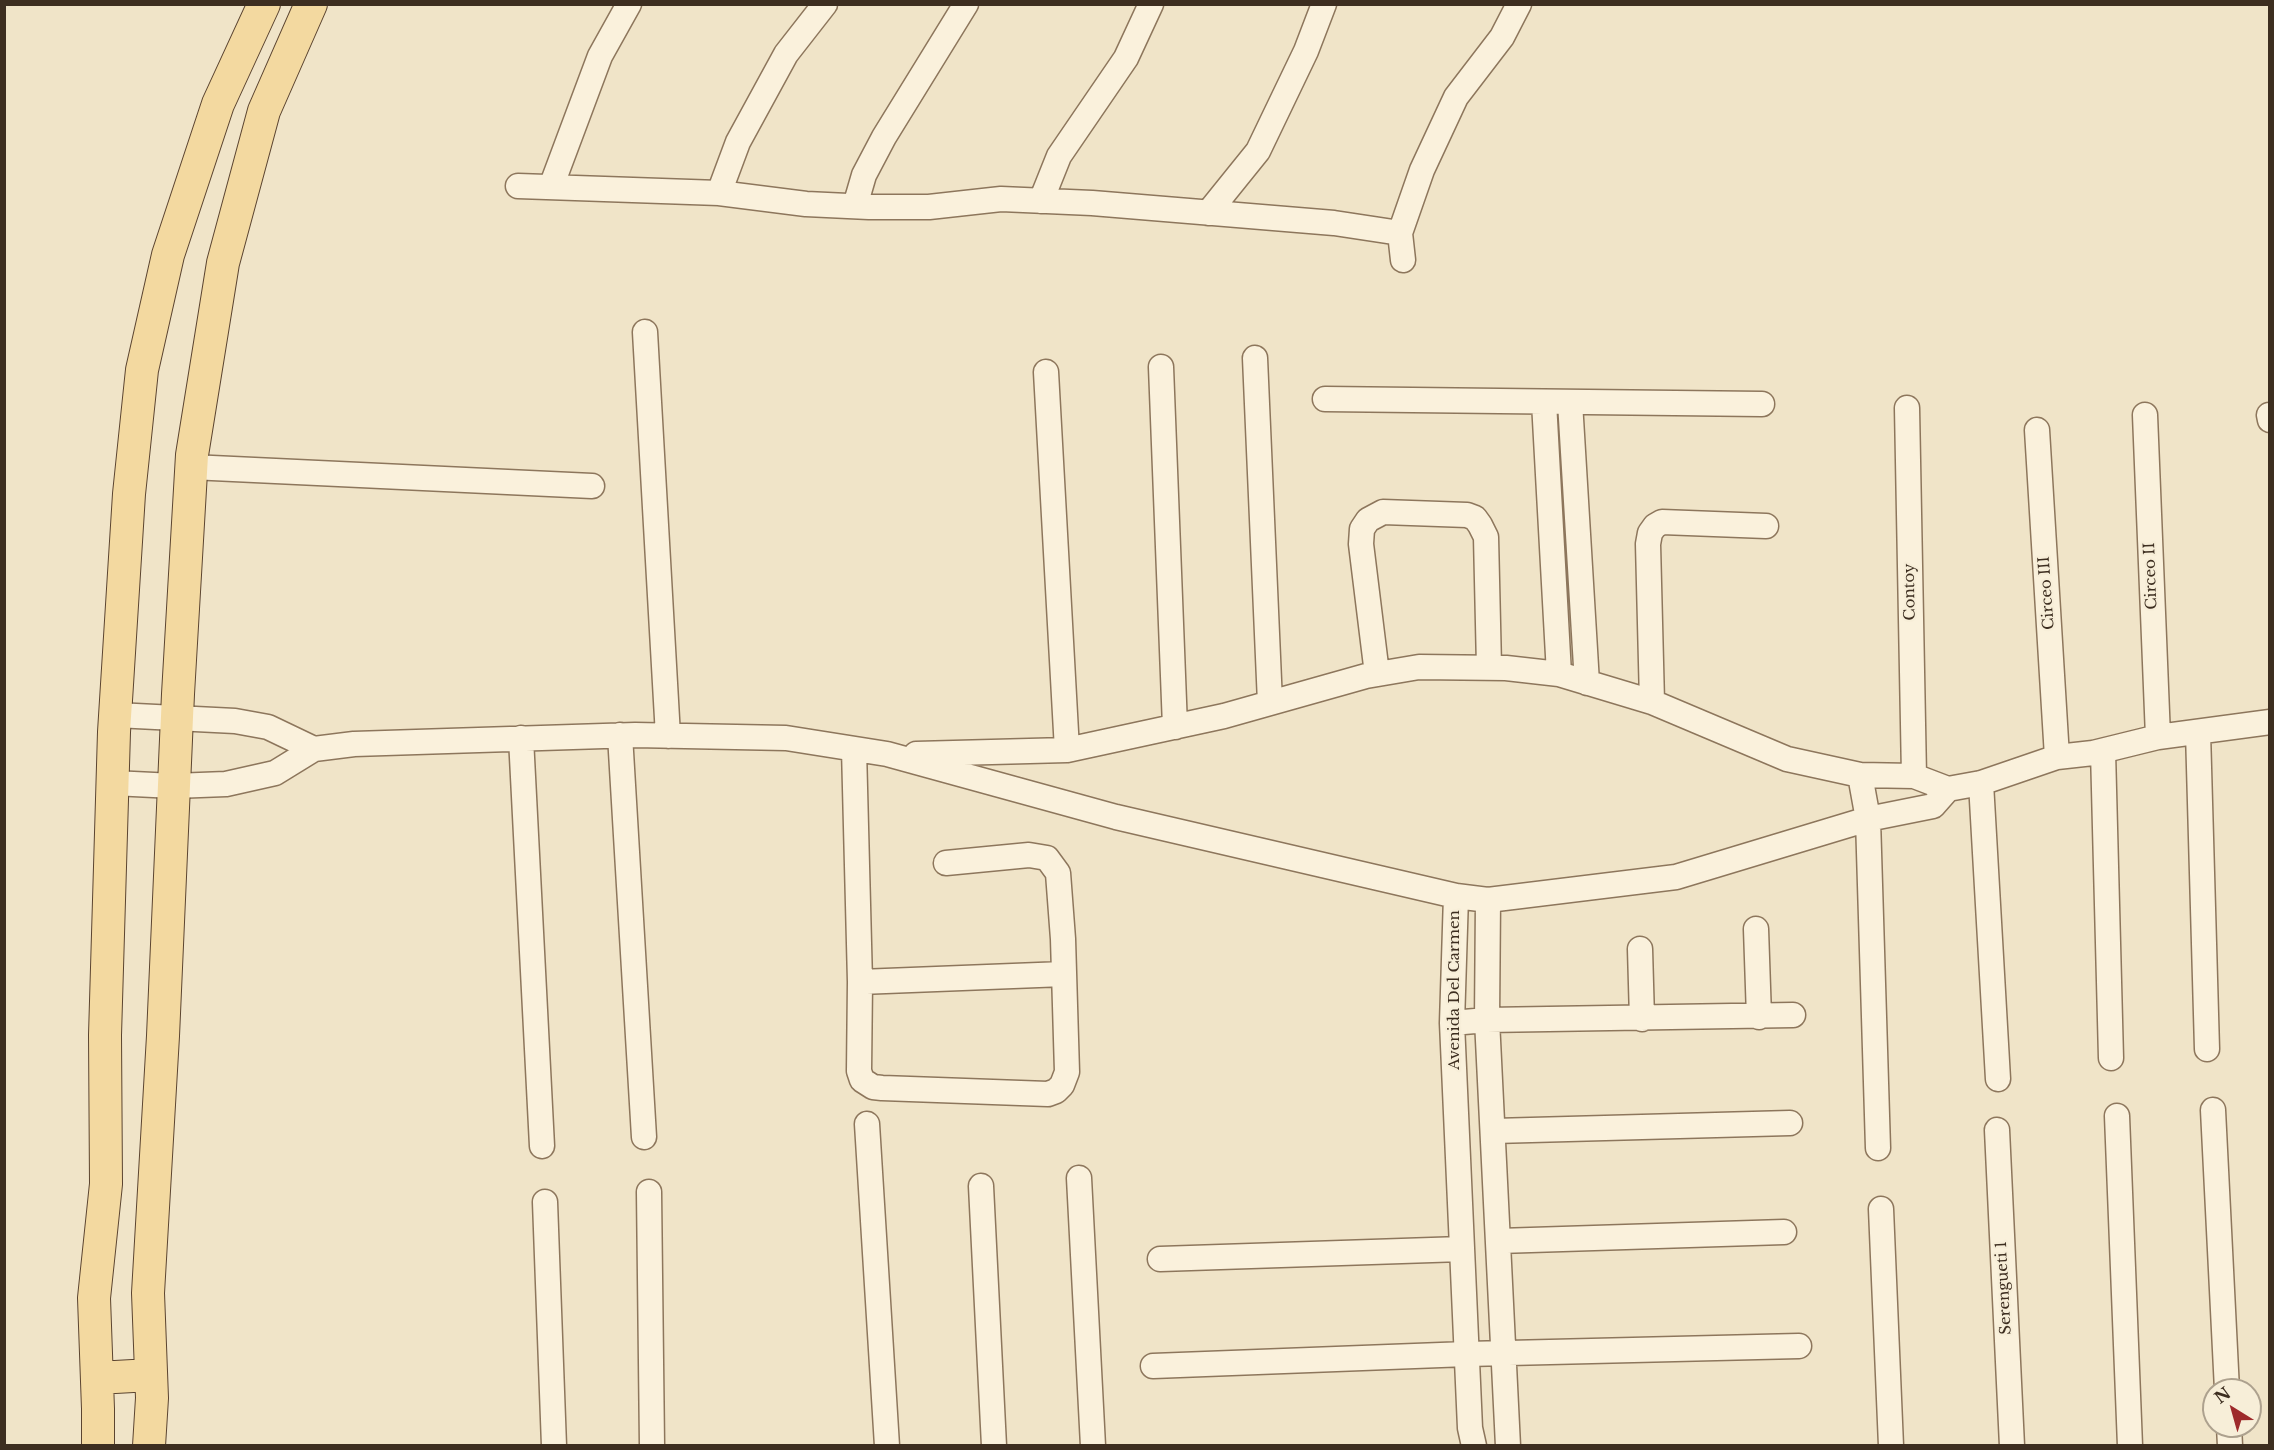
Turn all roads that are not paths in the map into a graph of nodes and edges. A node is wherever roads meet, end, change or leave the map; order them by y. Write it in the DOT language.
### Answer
graph roads {
  1 [pos="264,4"];
  2 [pos="311,4"];
  3 [pos="629,4"];
  4 [pos="825,4"];
  5 [pos="966,4"];
  6 [pos="1151,4"];
  7 [pos="1324,4"];
  8 [pos="1519,4"];
  9 [pos="518,186"];
  10 [pos="551,187"];
  11 [pos="719,193"];
  12 [pos="1041,201"];
  13 [pos="855,206"];
  14 [pos="1208,213"];
  15 [pos="1400,233"];
  16 [pos="1403,260"];
  17 [pos="645,332"];
  18 [pos="1255,358"];
  19 [pos="1161,367"];
  20 [pos="1046,372"];
  21 [pos="1325,399"];
  22 [pos="1544,402"];
  23 [pos="1570,402"];
  24 [pos="1762,404"];
  25 [pos="1907,408"];
  26 [pos="2145,415"];
  27 [pos="2269,415"];
  28 [pos="2270,420"];
  29 [pos="2037,430"];
  30 [pos="191,466"];
  31 [pos="592,486"];
  32 [pos="1766,526"];
  33 [pos="1489,667"];
  34 [pos="1377,674"];
  35 [pos="1559,674"];
  36 [pos="1587,683"];
  37 [pos="1652,702"];
  38 [pos="1270,704"];
  39 [pos="116,716"];
  40 [pos="177,719"];
  41 [pos="2270,722"];
  42 [pos="1175,727"];
  43 [pos="2198,732"];
  44 [pos="620,735"];
  45 [pos="668,736"];
  46 [pos="2158,737"];
  47 [pos="521,738"];
  48 [pos="314,749"];
  49 [pos="854,749"];
  50 [pos="1067,750"];
  51 [pos="2103,751"];
  52 [pos="1027,752"];
  53 [pos="887,754"];
  54 [pos="2057,757"];
  55 [pos="1860,775"];
  56 [pos="1914,776"];
  57 [pos="113,783"];
  58 [pos="1981,783"];
  59 [pos="174,786"];
  60 [pos="1948,789"];
  61 [pos="1024,792"];
  62 [pos="1868,819"];
  63 [pos="946,863"];
  64 [pos="1456,896"];
  65 [pos="1488,900"];
  66 [pos="1756,930"];
  67 [pos="1640,949"];
  68 [pos="1064,974"];
  69 [pos="860,982"];
  70 [pos="1793,1015"];
  71 [pos="1759,1017"];
  72 [pos="1642,1018"];
  73 [pos="1487,1020"];
  74 [pos="1452,1023"];
  75 [pos="2207,1049"];
  76 [pos="2111,1058"];
  77 [pos="1998,1079"];
  78 [pos="2213,1110"];
  79 [pos="2116,1116"];
  80 [pos="1790,1122"];
  81 [pos="867,1124"];
  82 [pos="1997,1130"];
  83 [pos="1494,1131"];
  84 [pos="644,1137"];
  85 [pos="542,1146"];
  86 [pos="1878,1148"];
  87 [pos="1079,1178"];
  88 [pos="981,1186"];
  89 [pos="649,1192"];
  90 [pos="545,1202"];
  91 [pos="1881,1209"];
  92 [pos="1784,1232"];
  93 [pos="1499,1241"];
  94 [pos="1462,1249"];
  95 [pos="1160,1259"];
  96 [pos="1799,1346"];
  97 [pos="1503,1353"];
  98 [pos="1467,1354"];
  99 [pos="1153,1366"];
  100 [pos="151,1375"];
  101 [pos="97,1378"];
  102 [pos="2227,1378"];
  103 [pos="98,1446"];
  104 [pos="149,1446"];
  105 [pos="554,1446"];
  106 [pos="652,1446"];
  107 [pos="886,1446"];
  108 [pos="994,1446"];
  109 [pos="1093,1446"];
  110 [pos="1474,1446"];
  111 [pos="1508,1446"];
  112 [pos="1891,1446"];
  113 [pos="2012,1446"];
  114 [pos="2130,1446"];
  1 -- 39 [label="main road"];
  2 -- 30 [label="main road"];
  3 -- 10 [label="street"];
  4 -- 11 [label="street"];
  5 -- 13 [label="street"];
  6 -- 12 [label="street"];
  7 -- 14 [label="street"];
  8 -- 15 [label="street"];
  9 -- 10 [label="street"];
  10 -- 11 [label="street"];
  11 -- 13 [label="street"];
  12 -- 13 [label="street"];
  12 -- 14 [label="street"];
  14 -- 15 [label="street"];
  15 -- 16 [label="street"];
  17 -- 45 [label="street"];
  18 -- 38 [label="street"];
  19 -- 42 [label="street"];
  20 -- 50 [label="street"];
  21 -- 22 [label="street"];
  22 -- 23 [label="street"];
  22 -- 35 [label="street"];
  23 -- 24 [label="street"];
  23 -- 36 [label="street"];
  25 -- 56 [label="street, Contoy"];
  26 -- 46 [label="street, Circeo II"];
  27 -- 28 [label="street"];
  29 -- 54 [label="street, Circeo III"];
  30 -- 31 [label="street"];
  30 -- 40 [label="main road"];
  32 -- 37 [label="street"];
  33 -- 34 [label="street"];
  33 -- 34 [label="street"];
  33 -- 35 [label="street"];
  34 -- 38 [label="street"];
  35 -- 36 [label="street"];
  36 -- 37 [label="street"];
  37 -- 55 [label="street"];
  38 -- 42 [label="street"];
  39 -- 40 [label="street"];
  39 -- 57 [label="main road"];
  40 -- 48 [label="street"];
  40 -- 59 [label="main road"];
  41 -- 43 [label="street"];
  42 -- 50 [label="street"];
  43 -- 46 [label="street"];
  43 -- 75 [label="street"];
  44 -- 45 [label="street"];
  44 -- 47 [label="street"];
  44 -- 84 [label="street"];
  45 -- 49 [label="street"];
  46 -- 51 [label="street"];
  47 -- 48 [label="street"];
  47 -- 85 [label="street"];
  48 -- 59 [label="street"];
  49 -- 53 [label="street"];
  49 -- 69 [label="street"];
  50 -- 52 [label="street"];
  51 -- 54 [label="street"];
  51 -- 76 [label="street"];
  52 -- 53 [label="street"];
  52 -- 61 [label="street"];
  53 -- 61 [label="street"];
  54 -- 58 [label="street"];
  55 -- 56 [label="street"];
  55 -- 62 [label="street"];
  56 -- 60 [label="street"];
  57 -- 59 [label="street"];
  57 -- 101 [label="main road"];
  58 -- 60 [label="street"];
  58 -- 77 [label="street"];
  59 -- 100 [label="main road"];
  60 -- 62 [label="street, Avenida Del Carmen"];
  61 -- 64 [label="street"];
  62 -- 65 [label="street, Avenida Del Carmen"];
  62 -- 86 [label="street"];
  63 -- 68 [label="street"];
  64 -- 65 [label="street, Avenida Del Carmen"];
  64 -- 74 [label="street, Avenida Del Carmen"];
  65 -- 73 [label="street"];
  66 -- 71 [label="street"];
  67 -- 72 [label="street"];
  68 -- 69 [label="street"];
  68 -- 69 [label="street"];
  70 -- 71 [label="street"];
  71 -- 72 [label="street"];
  72 -- 73 [label="street"];
  73 -- 74 [label="street"];
  73 -- 83 [label="street"];
  74 -- 94 [label="street, Avenida Del Carmen"];
  78 -- 102 [label="street"];
  79 -- 114 [label="street"];
  80 -- 83 [label="street"];
  81 -- 107 [label="street"];
  82 -- 113 [label="street, Serengueti 1"];
  83 -- 93 [label="street"];
  87 -- 109 [label="street"];
  88 -- 108 [label="street"];
  89 -- 106 [label="street"];
  90 -- 105 [label="street"];
  91 -- 112 [label="street"];
  92 -- 93 [label="street"];
  93 -- 97 [label="street"];
  94 -- 95 [label="street"];
  94 -- 98 [label="street, Avenida Del Carmen"];
  96 -- 97 [label="street"];
  97 -- 98 [label="street"];
  97 -- 111 [label="street"];
  98 -- 99 [label="street"];
  98 -- 110 [label="street, Avenida Del Carmen"];
  100 -- 101 [label="main road"];
  100 -- 104 [label="main road"];
  101 -- 103 [label="main road"];
}
